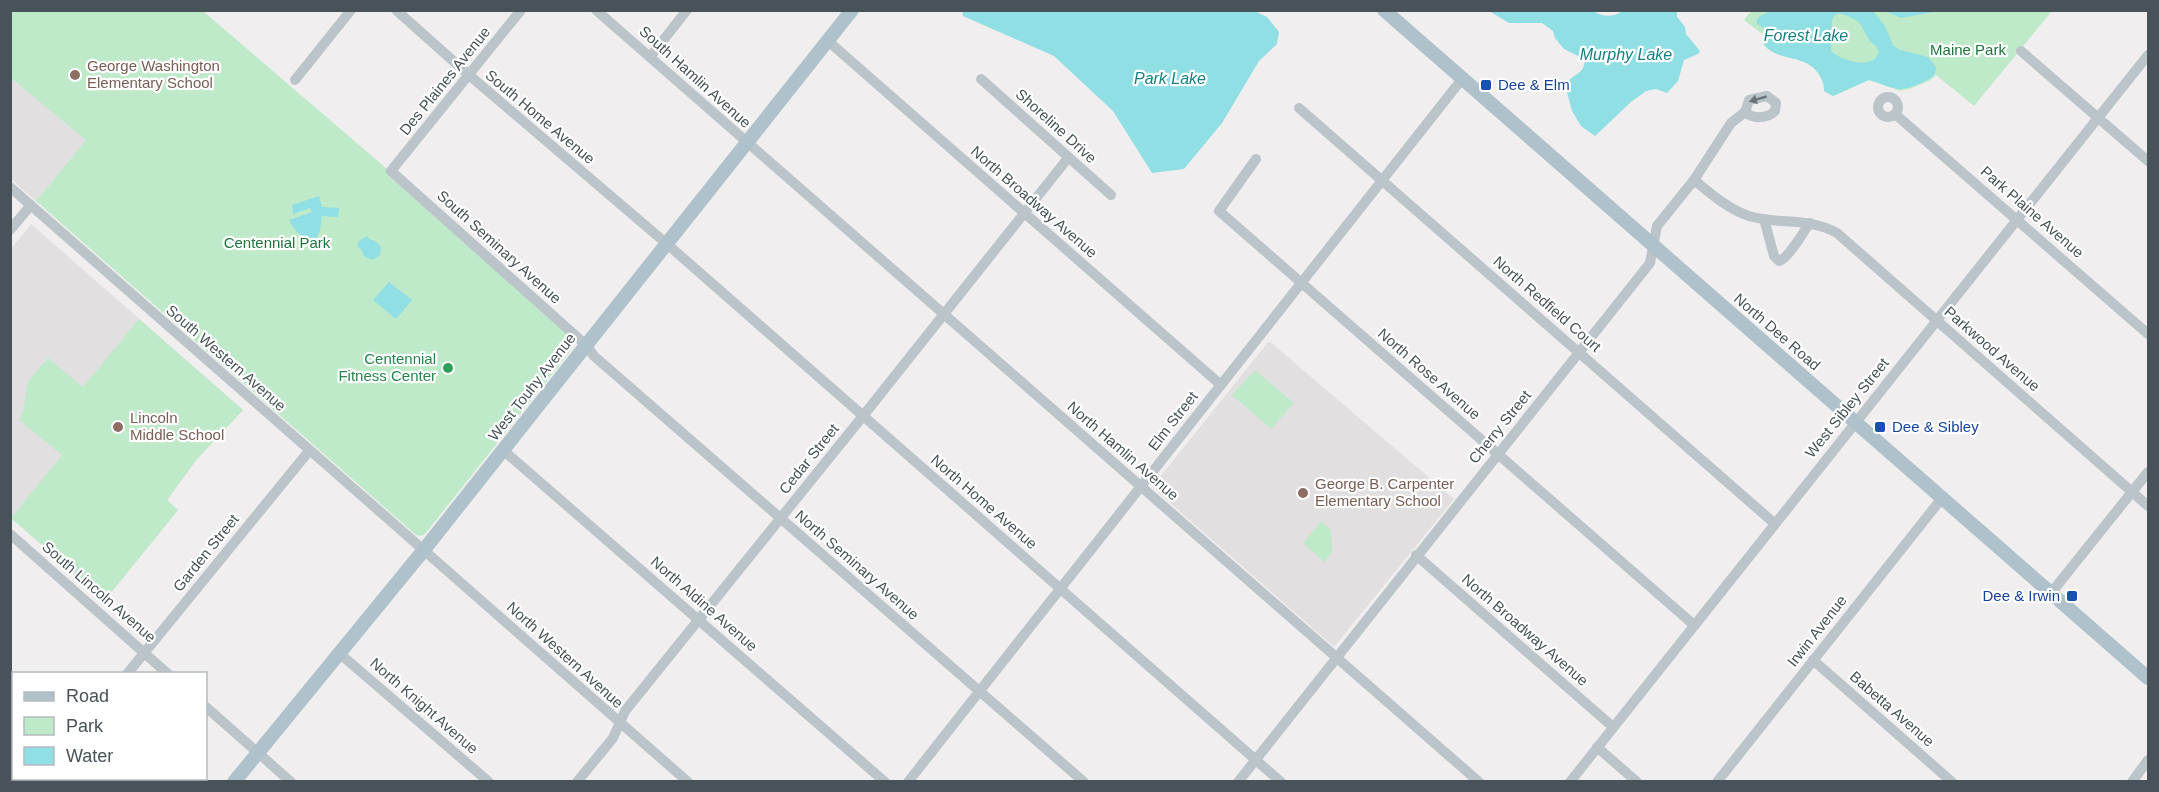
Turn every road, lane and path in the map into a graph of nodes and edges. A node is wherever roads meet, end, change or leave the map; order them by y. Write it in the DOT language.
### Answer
graph roads {
  1 [pos="351,10"];
  2 [pos="396,10"];
  3 [pos="521,10"];
  4 [pos="596,10"];
  5 [pos="687,10"];
  6 [pos="852,10"];
  7 [pos="1384,10"];
  8 [pos="828,41"];
  9 [pos="2021,51"];
  10 [pos="2148,55"];
  11 [pos="650,57"];
  12 [pos="469,75"];
  13 [pos="981,79"];
  14 [pos="1462,79"];
  15 [pos="294,80"];
  16 [pos="1299,108"];
  17 [pos="1745,112"];
  18 [pos="1895,114"];
  19 [pos="2099,117"];
  20 [pos="747,143"];
  21 [pos="1068,158"];
  22 [pos="1256,159"];
  23 [pos="2148,161"];
  24 [pos="391,171"];
  25 [pos="1382,180"];
  26 [pos="1694,180"];
  27 [pos="10,188"];
  28 [pos="1111,195"];
  29 [pos="31,205"];
  30 [pos="1025,213"];
  31 [pos="1764,219"];
  32 [pos="2018,219"];
  33 [pos="1810,223"];
  34 [pos="10,230"];
  35 [pos="667,244"];
  36 [pos="1654,245"];
  37 [pos="1302,283"];
  38 [pos="943,315"];
  39 [pos="1936,320"];
  40 [pos="2148,334"];
  41 [pos="586,345"];
  42 [pos="1579,352"];
  43 [pos="1221,385"];
  44 [pos="863,416"];
  45 [pos="1855,422"];
  46 [pos="503,450"];
  47 [pos="309,451"];
  48 [pos="1498,454"];
  49 [pos="2148,472"];
  50 [pos="1141,487"];
  51 [pos="2133,492"];
  52 [pos="1942,498"];
  53 [pos="2148,506"];
  54 [pos="781,518"];
  55 [pos="1774,523"];
  56 [pos="10,534"];
  57 [pos="423,551"];
  58 [pos="1416,555"];
  59 [pos="1060,588"];
  60 [pos="2051,593"];
  61 [pos="698,620"];
  62 [pos="1694,625"];
  63 [pos="144,652"];
  64 [pos="339,653"];
  65 [pos="1336,658"];
  66 [pos="1813,660"];
  67 [pos="129,672"];
  68 [pos="166,672"];
  69 [pos="2148,678"];
  70 [pos="979,691"];
  71 [pos="207,708"];
  72 [pos="619,723"];
  73 [pos="1613,727"];
  74 [pos="1597,747"];
  75 [pos="258,753"];
  76 [pos="1256,759"];
  77 [pos="2148,760"];
  78 [pos="234,782"];
  79 [pos="291,782"];
  80 [pos="489,782"];
  81 [pos="577,782"];
  82 [pos="688,782"];
  83 [pos="885,782"];
  84 [pos="908,782"];
  85 [pos="1084,782"];
  86 [pos="1238,782"];
  87 [pos="1281,782"];
  88 [pos="1479,782"];
  89 [pos="1570,782"];
  90 [pos="1637,782"];
  91 [pos="1717,782"];
  92 [pos="1952,782"];
  93 [pos="2132,782"];
  1 -- 15 [label="street"];
  2 -- 12 [label="street, South Home Avenue"];
  3 -- 12 [label="street, Des Plaines Avenue"];
  4 -- 11 [label="street, South Hamlin Avenue"];
  5 -- 11 [label="street"];
  6 -- 8 [label="main road, West Touhy Avenue"];
  7 -- 14 [label="main road, North Dee Road"];
  8 -- 20 [label="main road, West Touhy Avenue"];
  8 -- 30 [label="street, North Broadway Avenue"];
  9 -- 19 [label="street"];
  10 -- 19 [label="street, West Sibley Street"];
  11 -- 20 [label="street, South Hamlin Avenue"];
  12 -- 24 [label="street, Des Plaines Avenue"];
  12 -- 35 [label="street, South Home Avenue"];
  13 -- 21 [label="street, Shoreline Drive"];
  14 -- 25 [label="street, Elm Street"];
  14 -- 36 [label="main road, North Dee Road"];
  16 -- 25 [label="street, North Redfield Court"];
  17 -- 26 [label="street, Cherry Street"];
  18 -- 32 [label="street, Park Plaine Avenue"];
  19 -- 23 [label="street"];
  19 -- 32 [label="street, West Sibley Street"];
  20 -- 35 [label="main road, West Touhy Avenue"];
  20 -- 38 [label="street, North Hamlin Avenue"];
  21 -- 28 [label="street, Shoreline Drive"];
  21 -- 30 [label="street, Cedar Street"];
  22 -- 37 [label="street, North Rose Avenue"];
  24 -- 41 [label="street, South Seminary Avenue"];
  25 -- 37 [label="street, Elm Street"];
  25 -- 42 [label="street, North Redfield Court"];
  26 -- 31 [label="street, Parkwood Avenue"];
  26 -- 36 [label="street, Cherry Street"];
  27 -- 29 [label="street, South Western Avenue"];
  29 -- 34 [label="street"];
  29 -- 47 [label="street, South Western Avenue"];
  30 -- 38 [label="street, Cedar Street"];
  30 -- 43 [label="street, North Broadway Avenue"];
  31 -- 33 [label="street, Parkwood Avenue"];
  31 -- 33 [label="street"];
  32 -- 39 [label="street, West Sibley Street"];
  32 -- 40 [label="street, Park Plaine Avenue"];
  33 -- 39 [label="street, Parkwood Avenue"];
  35 -- 41 [label="main road, West Touhy Avenue"];
  35 -- 44 [label="street, North Home Avenue"];
  36 -- 42 [label="street, Cherry Street"];
  36 -- 45 [label="main road, North Dee Road"];
  37 -- 43 [label="street, Elm Street"];
  37 -- 48 [label="street, North Rose Avenue"];
  38 -- 44 [label="street, Cedar Street"];
  38 -- 50 [label="street, North Hamlin Avenue"];
  39 -- 45 [label="street, West Sibley Street"];
  39 -- 51 [label="street, Parkwood Avenue"];
  41 -- 46 [label="main road, West Touhy Avenue"];
  41 -- 54 [label="street, North Seminary Avenue"];
  42 -- 48 [label="street, Cherry Street"];
  42 -- 55 [label="street, North Redfield Court"];
  43 -- 50 [label="street, Elm Street"];
  44 -- 54 [label="street, Cedar Street"];
  44 -- 59 [label="street, North Home Avenue"];
  45 -- 52 [label="main road, North Dee Road"];
  45 -- 55 [label="street, West Sibley Street"];
  46 -- 57 [label="main road, West Touhy Avenue"];
  46 -- 61 [label="street, North Aldine Avenue"];
  47 -- 57 [label="street, South Western Avenue"];
  47 -- 63 [label="street, Garden Street"];
  48 -- 58 [label="street, Cherry Street"];
  48 -- 62 [label="street, North Rose Avenue"];
  49 -- 51 [label="street"];
  50 -- 59 [label="street, Elm Street"];
  50 -- 65 [label="street, North Hamlin Avenue"];
  51 -- 53 [label="street, Parkwood Avenue"];
  51 -- 60 [label="street"];
  52 -- 60 [label="main road, North Dee Road"];
  52 -- 66 [label="street, Irwin Avenue"];
  54 -- 61 [label="street, Cedar Street"];
  54 -- 70 [label="street, North Seminary Avenue"];
  55 -- 62 [label="street, West Sibley Street"];
  56 -- 63 [label="street, South Lincoln Avenue"];
  57 -- 64 [label="main road, West Touhy Avenue"];
  57 -- 72 [label="street, North Western Avenue"];
  58 -- 65 [label="street, Cherry Street"];
  58 -- 73 [label="street, North Broadway Avenue"];
  59 -- 70 [label="street, Elm Street"];
  59 -- 76 [label="street, North Home Avenue"];
  60 -- 69 [label="main road, North Dee Road"];
  61 -- 72 [label="street, Cedar Street"];
  61 -- 83 [label="street, North Aldine Avenue"];
  62 -- 73 [label="street, West Sibley Street"];
  63 -- 67 [label="street, Garden Street"];
  63 -- 68 [label="street, South Lincoln Avenue"];
  64 -- 75 [label="main road, West Touhy Avenue"];
  64 -- 80 [label="street, North Knight Avenue"];
  65 -- 76 [label="street, Cherry Street"];
  65 -- 88 [label="street, North Hamlin Avenue"];
  66 -- 91 [label="street, Irwin Avenue"];
  66 -- 92 [label="street, Babetta Avenue"];
  70 -- 84 [label="street, Elm Street"];
  70 -- 85 [label="street, North Seminary Avenue"];
  71 -- 75 [label="street"];
  72 -- 81 [label="street, Cedar Street"];
  72 -- 82 [label="street, North Western Avenue"];
  73 -- 74 [label="street, West Sibley Street"];
  74 -- 89 [label="street, West Sibley Street"];
  74 -- 90 [label="street"];
  75 -- 78 [label="main road, West Touhy Avenue"];
  75 -- 79 [label="street"];
  76 -- 86 [label="street, Cherry Street"];
  76 -- 87 [label="street, North Home Avenue"];
  77 -- 93 [label="street"];
}
